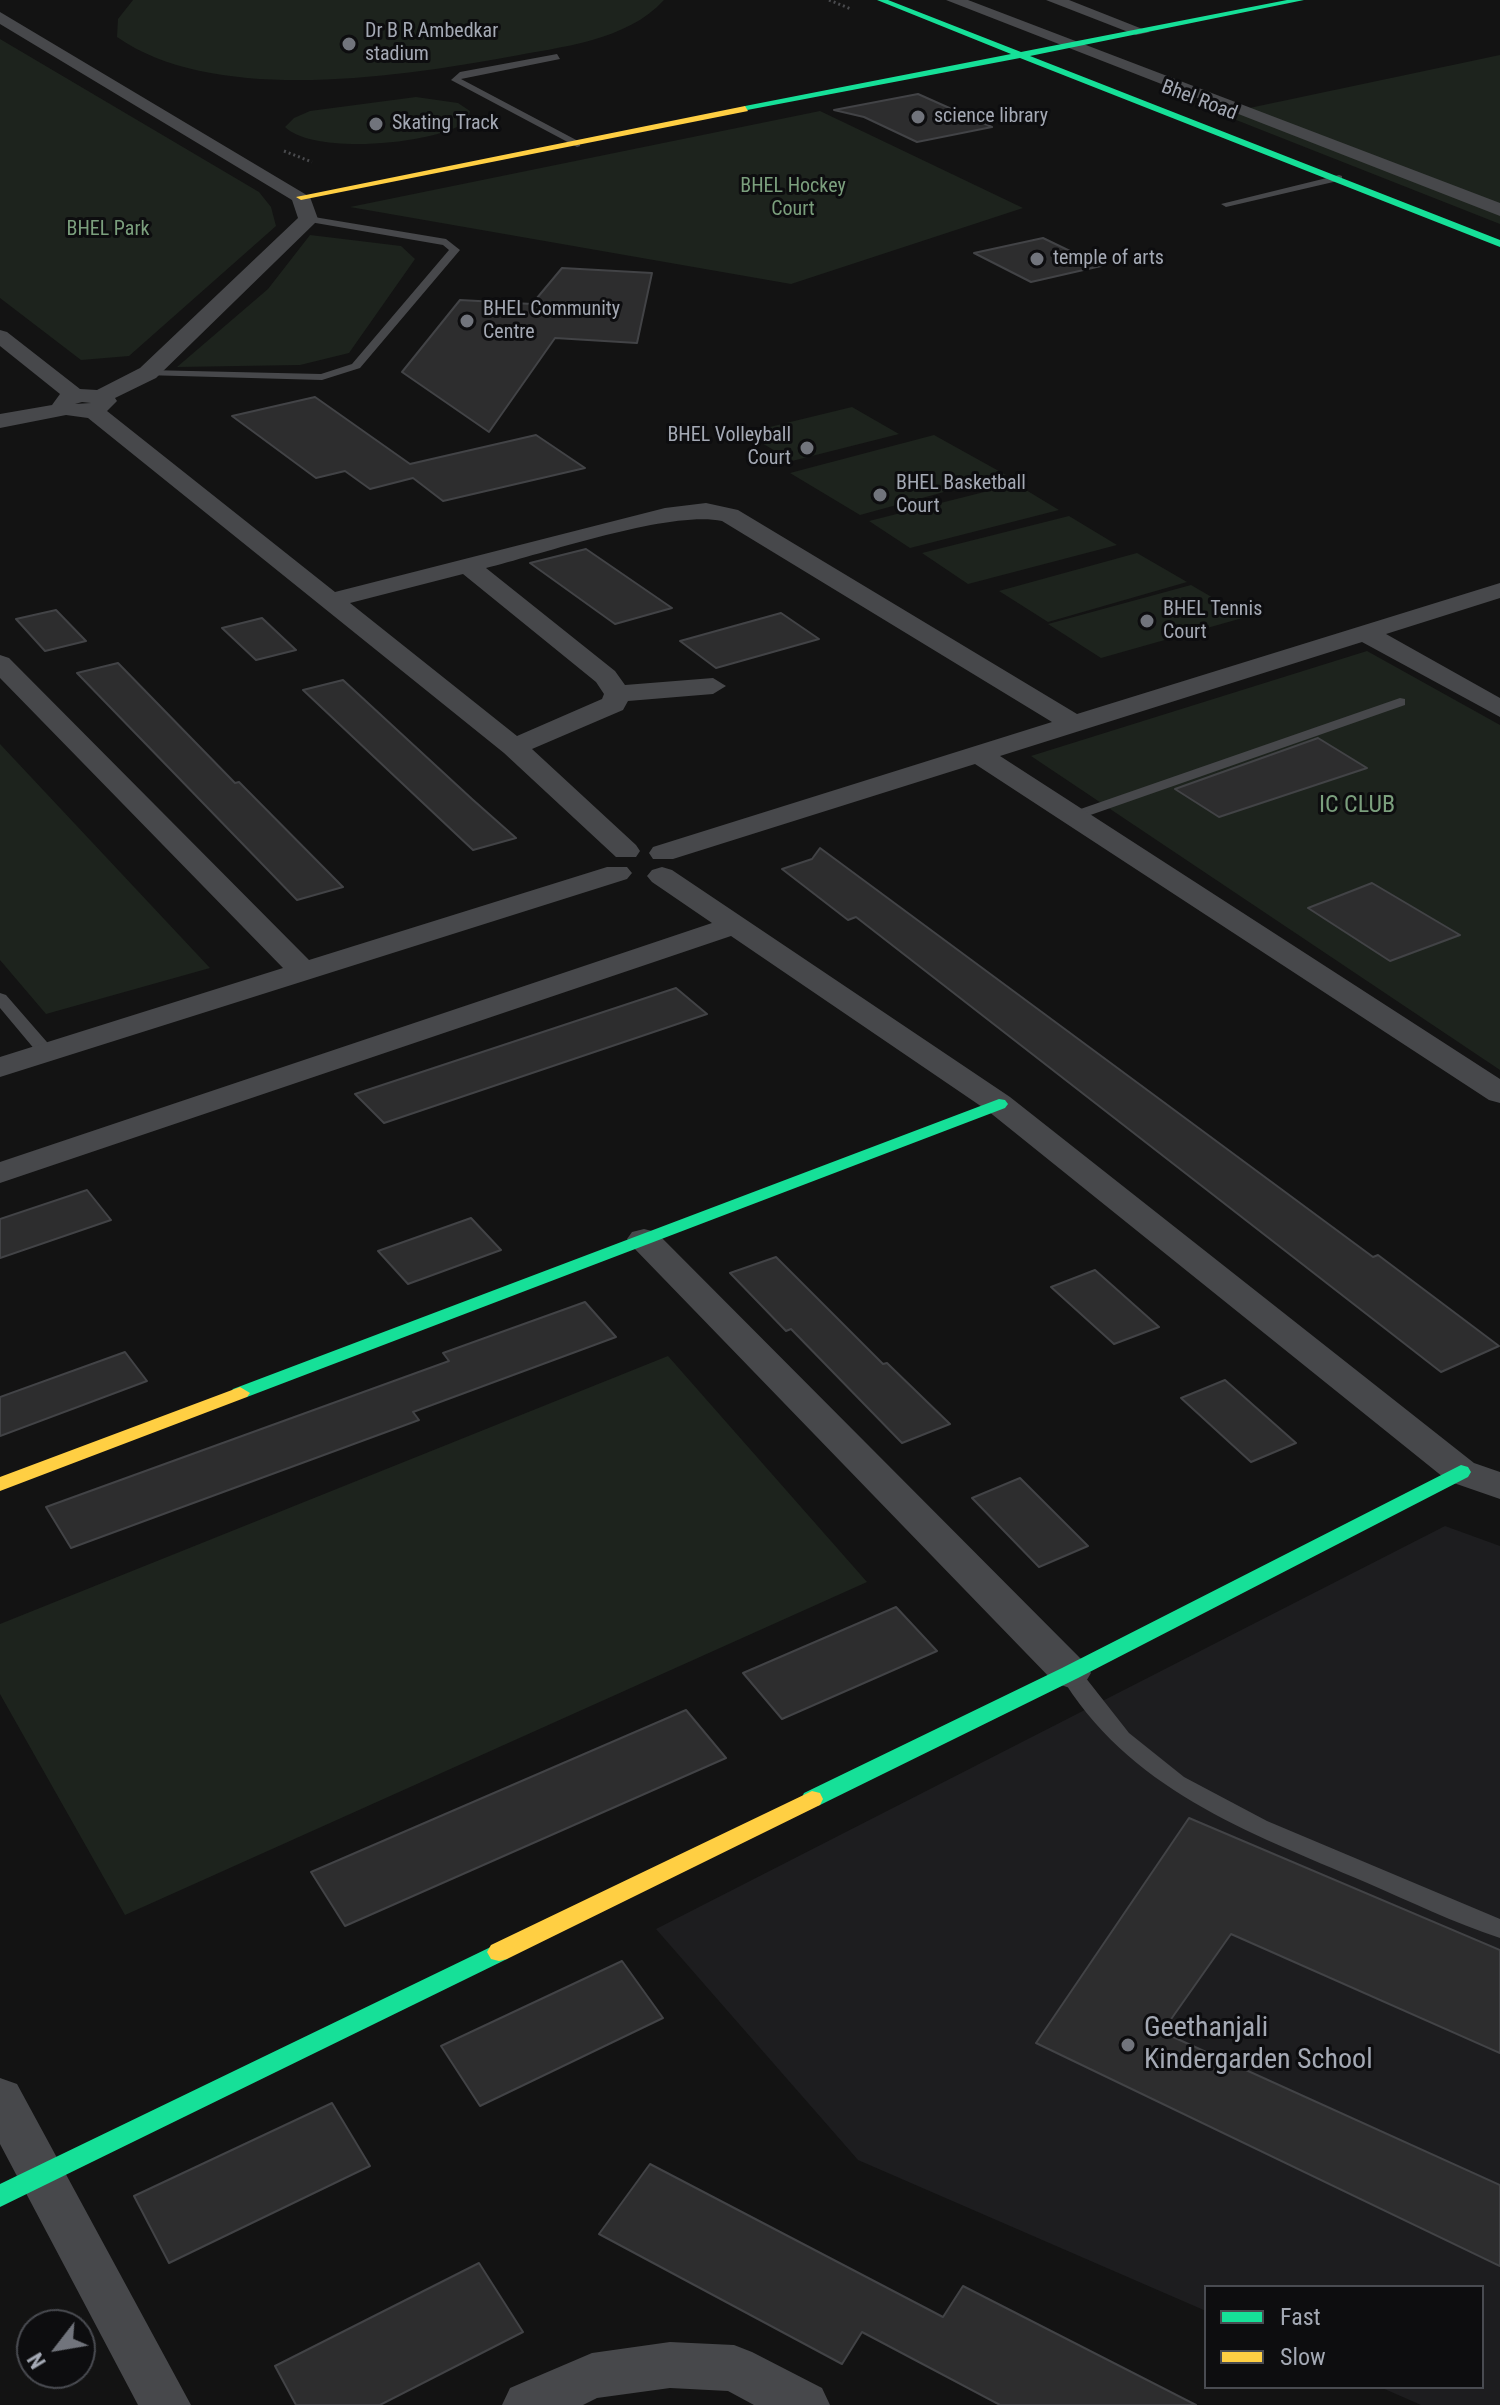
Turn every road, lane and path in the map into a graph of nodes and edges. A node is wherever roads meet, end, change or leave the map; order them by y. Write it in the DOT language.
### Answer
graph roads {
  1 [pos="881,0"];
  2 [pos="954,0"];
  3 [pos="1054,0"];
  4 [pos="1300,0"];
  5 [pos="0,17"];
  6 [pos="1142,32"];
  7 [pos="1073,47"];
  8 [pos="557,57"];
  9 [pos="1024,57"];
  10 [pos="577,144"];
  11 [pos="1339,178"];
  12 [pos="301,197"];
  13 [pos="1226,204"];
  14 [pos="1500,210"];
  15 [pos="308,219"];
  16 [pos="1500,244"];
  17 [pos="0,336"];
  18 [pos="148,373"];
  19 [pos="83,403"];
  20 [pos="0,421"];
  21 [pos="468,566"];
  22 [pos="1500,590"];
  23 [pos="333,600"];
  24 [pos="1365,633"];
  25 [pos="0,663"];
  26 [pos="713,686"];
  27 [pos="617,694"];
  28 [pos="1400,702"];
  29 [pos="1500,709"];
  30 [pos="1074,724"];
  31 [pos="514,747"];
  32 [pos="979,754"];
  33 [pos="1074,816"];
  34 [pos="622,862"];
  35 [pos="662,864"];
  36 [pos="735,925"];
  37 [pos="304,972"];
  38 [pos="0,998"];
  39 [pos="47,1053"];
  40 [pos="0,1067"];
  41 [pos="1500,1093"];
  42 [pos="999,1104"];
  43 [pos="0,1173"];
  44 [pos="644,1239"];
  45 [pos="1461,1472"];
  46 [pos="0,1484"];
  47 [pos="1500,1486"];
  48 [pos="1070,1673"];
  49 [pos="1499,1927"];
  50 [pos="0,2098"];
  51 [pos="21,2186"];
  52 [pos="165,2405"];
  53 [pos="528,2405"];
  54 [pos="804,2405"];
  1 -- 9 [label="street, Bhel Road"];
  2 -- 7 [label="street"];
  3 -- 6 [label="street"];
  4 -- 6 [label="street"];
  5 -- 12 [label="street"];
  6 -- 7 [label="street"];
  7 -- 9 [label="street"];
  7 -- 14 [label="street"];
  8 -- 10 [label="lane"];
  9 -- 10 [label="street"];
  9 -- 11 [label="street, Bhel Road"];
  10 -- 12 [label="street"];
  11 -- 13 [label="lane"];
  11 -- 16 [label="street, Bhel Road"];
  12 -- 15 [label="street"];
  15 -- 18 [label="street"];
  15 -- 18 [label="lane"];
  17 -- 19 [label="street"];
  18 -- 19 [label="street"];
  19 -- 20 [label="street"];
  19 -- 23 [label="street"];
  21 -- 23 [label="street"];
  21 -- 27 [label="street"];
  21 -- 30 [label="street"];
  22 -- 24 [label="street"];
  23 -- 31 [label="street"];
  24 -- 29 [label="street"];
  24 -- 30 [label="street"];
  25 -- 37 [label="street"];
  26 -- 27 [label="street"];
  27 -- 31 [label="street"];
  28 -- 33 [label="lane"];
  30 -- 32 [label="street"];
  31 -- 34 [label="street"];
  32 -- 33 [label="street"];
  32 -- 35 [label="street"];
  33 -- 41 [label="street"];
  34 -- 35 [label="street"];
  34 -- 37 [label="street"];
  35 -- 36 [label="street"];
  36 -- 42 [label="street"];
  36 -- 43 [label="street"];
  37 -- 39 [label="street"];
  38 -- 39 [label="lane"];
  39 -- 40 [label="street"];
  42 -- 44 [label="street"];
  42 -- 45 [label="street"];
  44 -- 46 [label="street"];
  44 -- 48 [label="street"];
  45 -- 47 [label="street"];
  45 -- 48 [label="street"];
  48 -- 49 [label="lane"];
  48 -- 51 [label="street"];
  50 -- 51 [label="street"];
  51 -- 52 [label="street"];
  53 -- 54 [label="street"];
}
